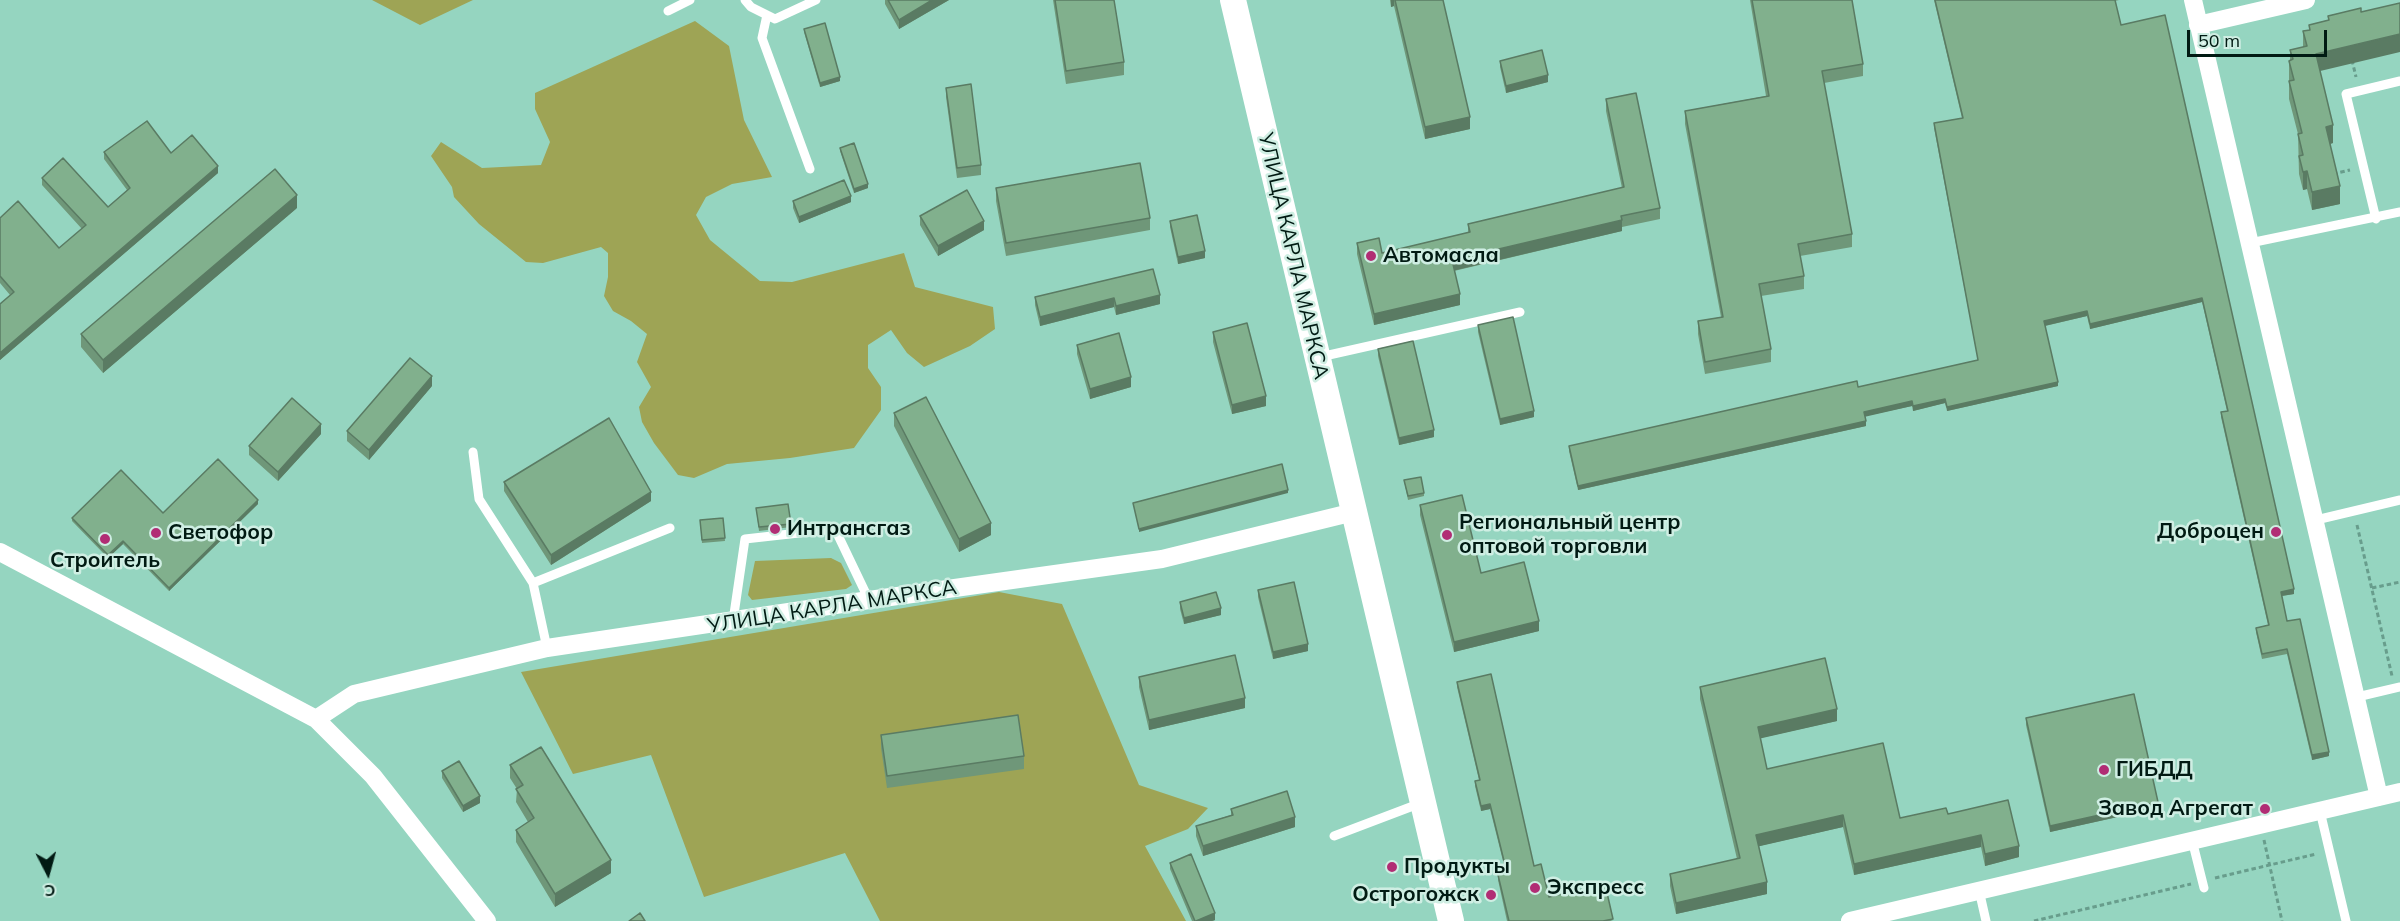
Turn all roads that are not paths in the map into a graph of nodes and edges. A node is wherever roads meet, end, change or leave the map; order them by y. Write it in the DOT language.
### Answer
graph roads {
  1 [pos="690,0"];
  2 [pos="745,0"];
  3 [pos="816,0"];
  4 [pos="1233,0"];
  5 [pos="2193,0"];
  6 [pos="2306,0"];
  7 [pos="668,11"];
  8 [pos="767,15"];
  9 [pos="2198,25"];
  10 [pos="2400,81"];
  11 [pos="810,169"];
  12 [pos="2400,212"];
  13 [pos="2376,219"];
  14 [pos="2250,243"];
  15 [pos="1520,312"];
  16 [pos="1317,358"];
  17 [pos="472,452"];
  18 [pos="2400,500"];
  19 [pos="1354,512"];
  20 [pos="2316,520"];
  21 [pos="670,528"];
  22 [pos="0,552"];
  23 [pos="533,583"];
  24 [pos="869,600"];
  25 [pos="733,622"];
  26 [pos="547,648"];
  27 [pos="2397,687"];
  28 [pos="2357,697"];
  29 [pos="316,719"];
  30 [pos="2400,792"];
  31 [pos="2379,797"];
  32 [pos="1423,802"];
  33 [pos="2320,811"];
  34 [pos="1334,836"];
  35 [pos="2192,840"];
  36 [pos="2203,885"];
  37 [pos="1979,890"];
  38 [pos="487,921"];
  39 [pos="1451,921"];
  40 [pos="1850,921"];
  41 [pos="1986,921"];
  42 [pos="2346,921"];
  1 -- 7 [label="lane"];
  2 -- 8 [label="lane"];
  3 -- 8 [label="lane"];
  4 -- 16 [label="main road, УЛИЦА КАРЛА МАРКСА"];
  5 -- 9 [label="street"];
  6 -- 9 [label="street"];
  8 -- 11 [label="lane"];
  9 -- 14 [label="street"];
  10 -- 13 [label="lane"];
  12 -- 13 [label="lane"];
  13 -- 14 [label="lane"];
  14 -- 20 [label="street"];
  15 -- 16 [label="lane"];
  16 -- 19 [label="main road, УЛИЦА КАРЛА МАРКСА"];
  17 -- 23 [label="lane"];
  18 -- 20 [label="lane"];
  19 -- 24 [label="street, УЛИЦА КАРЛА МАРКСА"];
  19 -- 32 [label="main road, УЛИЦА КАРЛА МАРКСА"];
  20 -- 28 [label="street"];
  21 -- 23 [label="lane"];
  22 -- 29 [label="street"];
  23 -- 26 [label="lane"];
  24 -- 25 [label="street, УЛИЦА КАРЛА МАРКСА"];
  24 -- 25 [label="lane"];
  25 -- 26 [label="street, УЛИЦА КАРЛА МАРКСА"];
  26 -- 29 [label="street, УЛИЦА КАРЛА МАРКСА"];
  27 -- 28 [label="lane"];
  28 -- 31 [label="street"];
  29 -- 38 [label="street"];
  30 -- 31 [label="street"];
  31 -- 33 [label="street"];
  32 -- 34 [label="lane"];
  32 -- 39 [label="main road, УЛИЦА КАРЛА МАРКСА"];
  33 -- 35 [label="street"];
  33 -- 42 [label="lane"];
  35 -- 36 [label="lane"];
  35 -- 37 [label="street"];
  37 -- 40 [label="street"];
  37 -- 41 [label="lane"];
}
